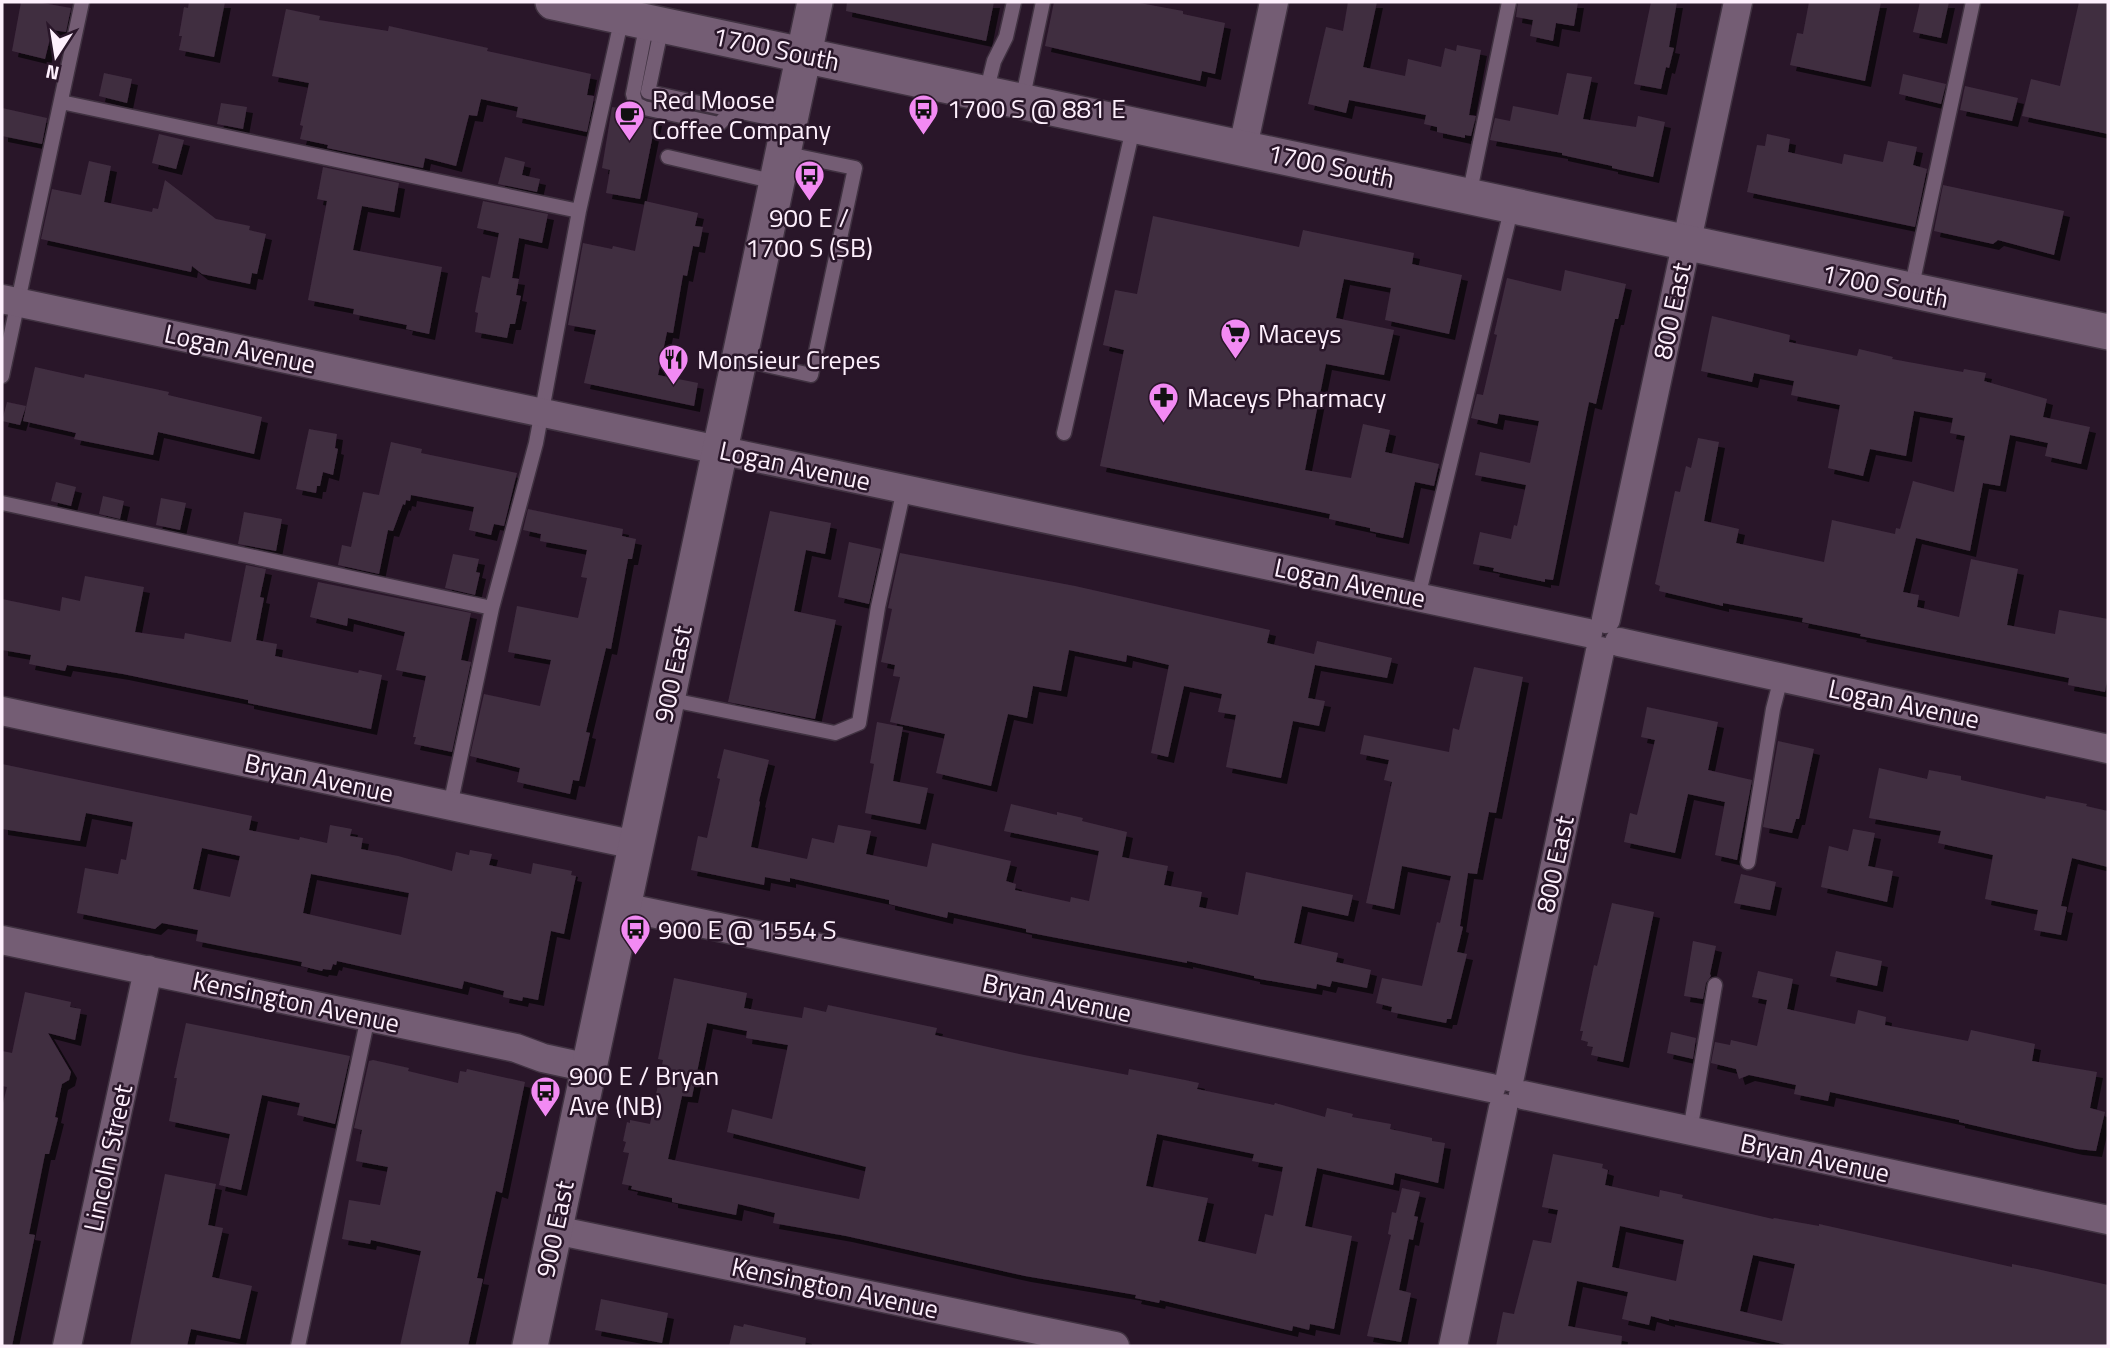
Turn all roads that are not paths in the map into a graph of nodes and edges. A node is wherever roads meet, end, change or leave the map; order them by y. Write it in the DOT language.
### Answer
graph roads {
  1 [pos="82,2"];
  2 [pos="553,2"];
  3 [pos="815,2"];
  4 [pos="1014,2"];
  5 [pos="1043,2"];
  6 [pos="1274,2"];
  7 [pos="1509,2"];
  8 [pos="1738,2"];
  9 [pos="1973,2"];
  10 [pos="639,16"];
  11 [pos="804,55"];
  12 [pos="986,93"];
  13 [pos="1022,101"];
  14 [pos="61,102"];
  15 [pos="1134,124"];
  16 [pos="1243,147"];
  17 [pos="783,152"];
  18 [pos="668,157"];
  19 [pos="1468,196"];
  20 [pos="1512,206"];
  21 [pos="579,211"];
  22 [pos="1686,244"];
  23 [pos="1910,291"];
  24 [pos="10,301"];
  25 [pos="2108,332"];
  26 [pos="740,359"];
  27 [pos="2,376"];
  28 [pos="542,413"];
  29 [pos="1064,433"];
  30 [pos="720,450"];
  31 [pos="904,489"];
  32 [pos="2,503"];
  33 [pos="1418,597"];
  34 [pos="492,608"];
  35 [pos="1603,636"];
  36 [pos="1781,677"];
  37 [pos="667,699"];
  38 [pos="2,711"];
  39 [pos="2108,749"];
  40 [pos="450,806"];
  41 [pos="636,845"];
  42 [pos="1748,862"];
  43 [pos="623,907"];
  44 [pos="2,940"];
  45 [pos="148,970"];
  46 [pos="1715,985"];
  47 [pos="368,1017"];
  48 [pos="589,1068"];
  49 [pos="1507,1092"];
  50 [pos="1690,1131"];
  51 [pos="2108,1220"];
  52 [pos="555,1230"];
  53 [pos="67,1346"];
  54 [pos="298,1346"];
  55 [pos="530,1346"];
  56 [pos="1115,1346"];
  57 [pos="1453,1346"];
  1 -- 14 [label="lane"];
  2 -- 10 [label="street, 1700 South"];
  3 -- 11 [label="street, 900 East"];
  4 -- 12 [label="lane"];
  5 -- 13 [label="lane"];
  6 -- 16 [label="street"];
  7 -- 19 [label="lane"];
  8 -- 22 [label="street, 800 East"];
  9 -- 23 [label="lane"];
  10 -- 11 [label="street, 1700 South"];
  10 -- 17 [label="lane"];
  10 -- 21 [label="lane"];
  11 -- 12 [label="street, 1700 South"];
  11 -- 17 [label="street, 900 East"];
  12 -- 13 [label="street, 1700 South"];
  13 -- 15 [label="street, 1700 South"];
  14 -- 21 [label="lane"];
  14 -- 24 [label="lane"];
  15 -- 16 [label="street, 1700 South"];
  15 -- 29 [label="lane"];
  16 -- 19 [label="street, 1700 South"];
  17 -- 18 [label="lane"];
  17 -- 26 [label="street, 900 East"];
  17 -- 26 [label="lane"];
  19 -- 20 [label="street, 1700 South"];
  20 -- 22 [label="street, 1700 South"];
  20 -- 33 [label="lane"];
  21 -- 28 [label="lane"];
  22 -- 23 [label="street, 1700 South"];
  22 -- 35 [label="street, 800 East"];
  23 -- 25 [label="street, 1700 South"];
  24 -- 27 [label="lane"];
  24 -- 28 [label="street, Logan Avenue"];
  26 -- 30 [label="street, 900 East"];
  28 -- 30 [label="street, Logan Avenue"];
  28 -- 34 [label="lane"];
  30 -- 31 [label="street, Logan Avenue"];
  30 -- 37 [label="street, 900 East"];
  31 -- 33 [label="street, Logan Avenue"];
  31 -- 37 [label="lane"];
  32 -- 34 [label="lane"];
  33 -- 35 [label="street, Logan Avenue"];
  34 -- 40 [label="lane"];
  35 -- 36 [label="street, Logan Avenue"];
  35 -- 49 [label="street, 800 East"];
  36 -- 39 [label="street, Logan Avenue"];
  36 -- 42 [label="lane"];
  37 -- 41 [label="street, 900 East"];
  38 -- 40 [label="street, Bryan Avenue"];
  40 -- 41 [label="street, Bryan Avenue"];
  41 -- 43 [label="street, 900 East"];
  43 -- 48 [label="street, 900 East"];
  43 -- 49 [label="street, Bryan Avenue"];
  44 -- 45 [label="street, Kensington Avenue"];
  45 -- 47 [label="street, Kensington Avenue"];
  45 -- 53 [label="street, Lincoln Street"];
  46 -- 50 [label="lane"];
  47 -- 48 [label="street, Kensington Avenue"];
  47 -- 54 [label="lane"];
  48 -- 52 [label="street, 900 East"];
  49 -- 50 [label="street, Bryan Avenue"];
  49 -- 57 [label="street, 800 East"];
  50 -- 51 [label="street, Bryan Avenue"];
  52 -- 55 [label="street, 900 East"];
  52 -- 56 [label="street, Kensington Avenue"];
}
